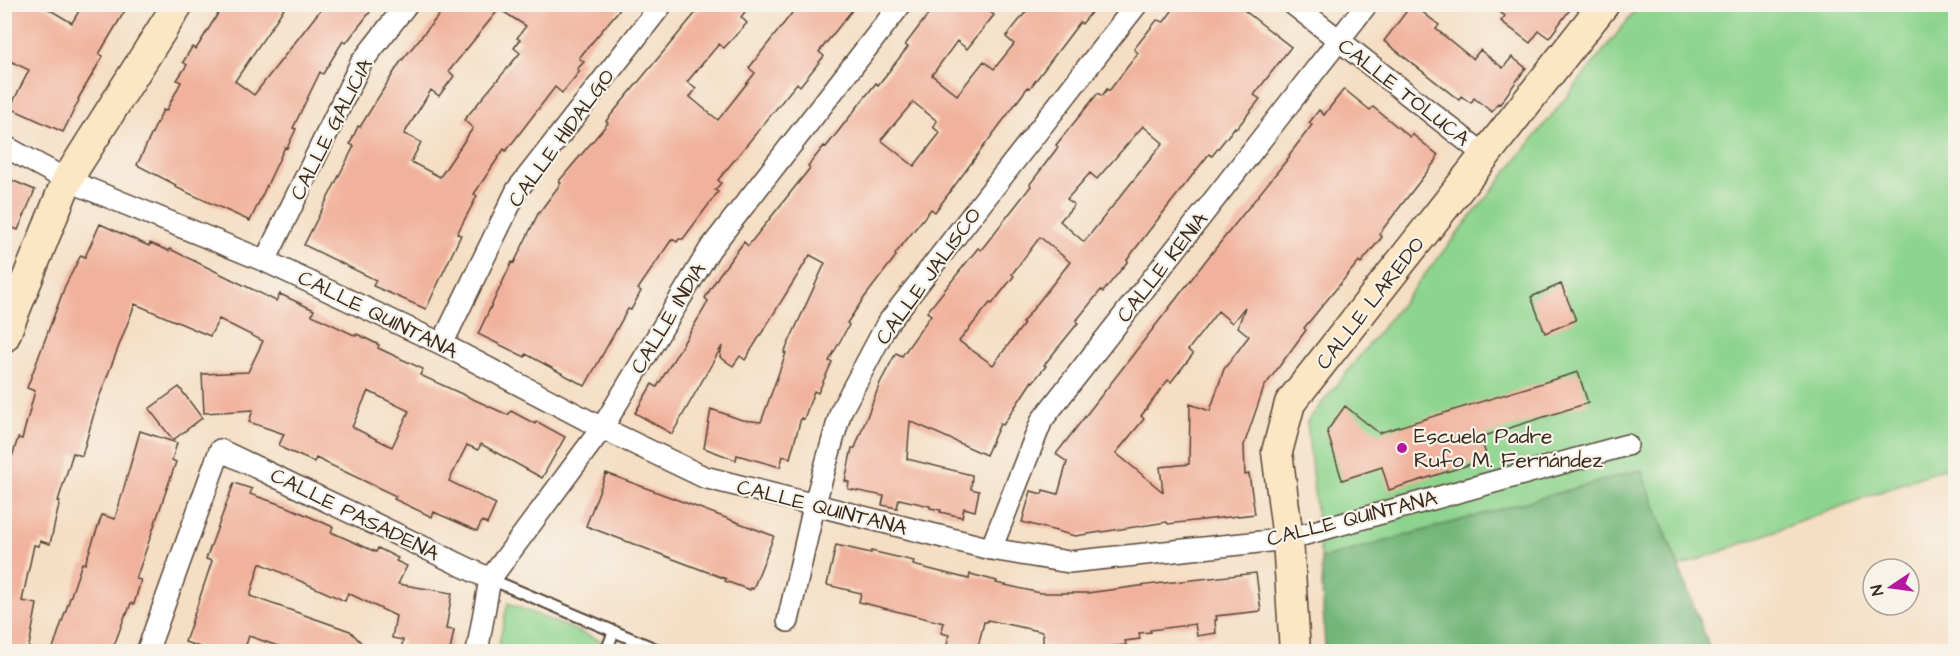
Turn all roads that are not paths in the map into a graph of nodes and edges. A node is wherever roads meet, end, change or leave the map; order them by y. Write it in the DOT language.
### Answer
graph roads {
  1 [pos="178,4"];
  2 [pos="407,4"];
  3 [pos="662,4"];
  4 [pos="901,4"];
  5 [pos="1137,4"];
  6 [pos="1293,4"];
  7 [pos="1367,4"];
  8 [pos="1604,4"];
  9 [pos="1339,41"];
  10 [pos="4,146"];
  11 [pos="1486,156"];
  12 [pos="67,180"];
  13 [pos="265,261"];
  14 [pos="4,337"];
  15 [pos="442,344"];
  16 [pos="602,428"];
  17 [pos="1627,445"];
  18 [pos="814,506"];
  19 [pos="1288,539"];
  20 [pos="991,549"];
  21 [pos="490,579"];
  22 [pos="788,621"];
  23 [pos="614,631"];
  24 [pos="147,651"];
  25 [pos="477,651"];
  26 [pos="606,651"];
  27 [pos="663,651"];
  28 [pos="1295,651"];
  1 -- 12 [label="main road"];
  2 -- 13 [label="street, CALLE GALICIA"];
  3 -- 15 [label="street, CALLE HIDALGO"];
  4 -- 16 [label="street, CALLE INDIA"];
  5 -- 18 [label="street, CALLE JALISCO"];
  6 -- 9 [label="street, CALLE TOLUCA"];
  7 -- 9 [label="street, CALLE KENIA"];
  8 -- 11 [label="main road, CALLE LAREDO"];
  9 -- 11 [label="street, CALLE TOLUCA"];
  9 -- 20 [label="street, CALLE KENIA"];
  10 -- 12 [label="street, CALLE QUINTANA"];
  11 -- 19 [label="main road, CALLE LAREDO"];
  12 -- 13 [label="street, CALLE QUINTANA"];
  12 -- 14 [label="main road"];
  13 -- 15 [label="street, CALLE QUINTANA"];
  15 -- 16 [label="street, CALLE QUINTANA"];
  16 -- 18 [label="street, CALLE QUINTANA"];
  16 -- 21 [label="street, CALLE INDIA"];
  17 -- 19 [label="street, CALLE QUINTANA"];
  18 -- 20 [label="street, CALLE QUINTANA"];
  18 -- 22 [label="street, CALLE JALISCO"];
  19 -- 20 [label="street, CALLE QUINTANA"];
  19 -- 28 [label="main road, CALLE LAREDO"];
  21 -- 23 [label="lane"];
  21 -- 24 [label="street, CALLE PASADENA"];
  21 -- 25 [label="street, CALLE INDIA"];
  23 -- 26 [label="lane"];
  23 -- 27 [label="lane"];
}
